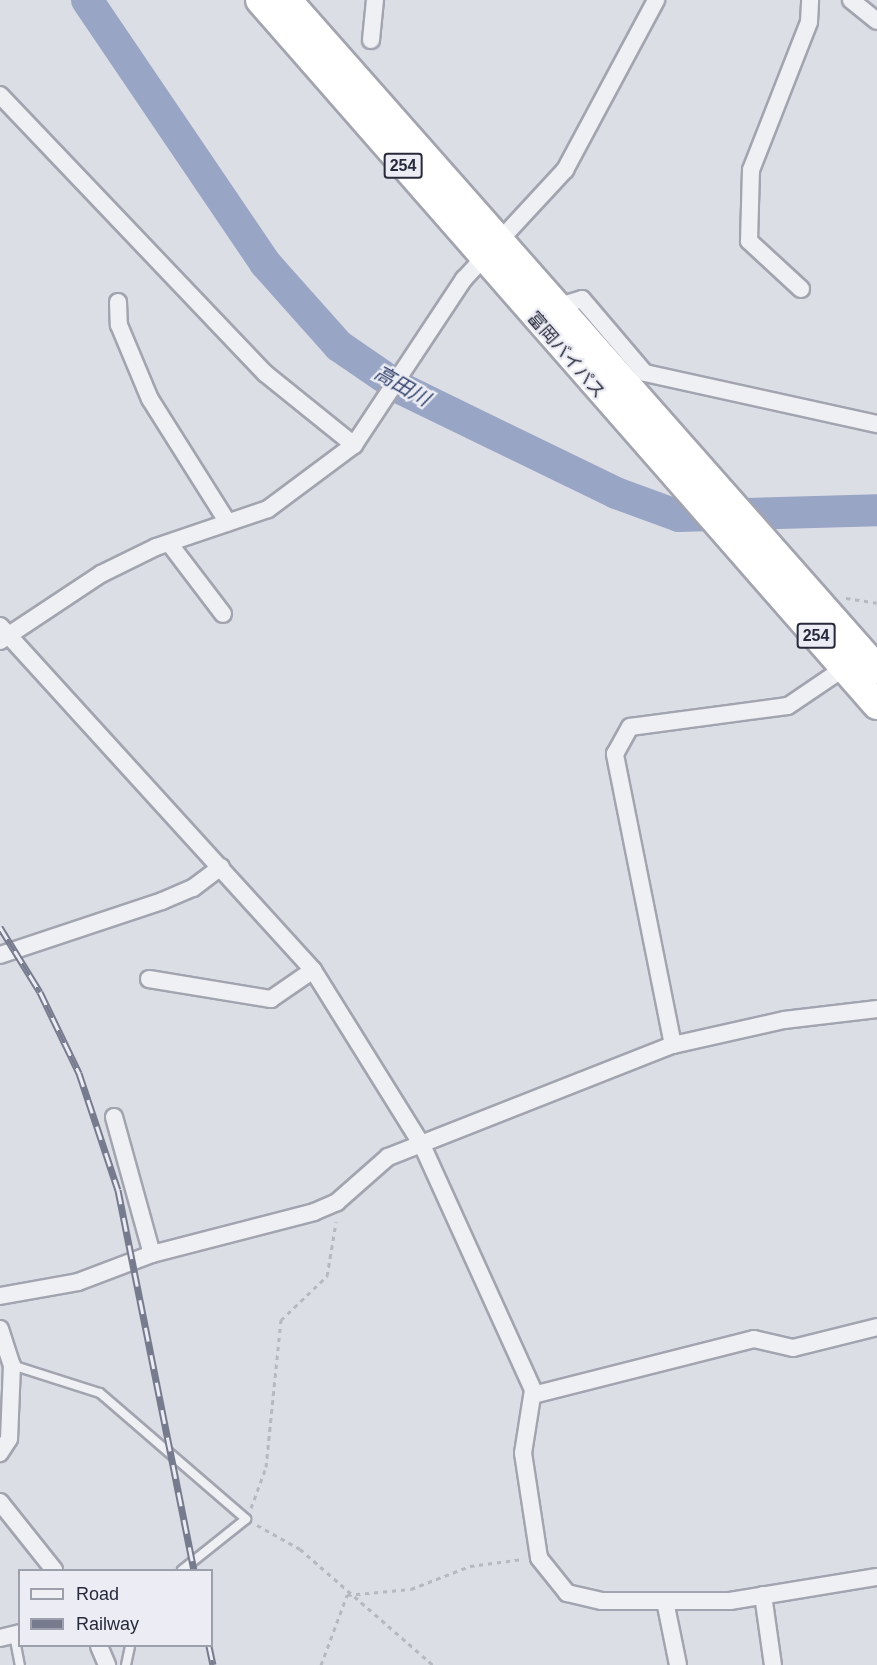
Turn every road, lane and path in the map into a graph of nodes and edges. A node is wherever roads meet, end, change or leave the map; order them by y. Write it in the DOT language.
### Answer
graph roads {
  1 [pos="260,0"];
  2 [pos="287,0"];
  3 [pos="375,0"];
  4 [pos="656,0"];
  5 [pos="810,0"];
  6 [pos="851,0"];
  7 [pos="877,21"];
  8 [pos="371,40"];
  9 [pos="0,95"];
  10 [pos="492,251"];
  11 [pos="801,289"];
  12 [pos="118,302"];
  13 [pos="556,320"];
  14 [pos="877,424"];
  15 [pos="359,439"];
  16 [pos="228,523"];
  17 [pos="169,543"];
  18 [pos="223,614"];
  19 [pos="2,634"];
  20 [pos="844,668"];
  21 [pos="877,669"];
  22 [pos="877,705"];
  23 [pos="221,867"];
  24 [pos="0,955"];
  25 [pos="313,970"];
  26 [pos="150,979"];
  27 [pos="877,1009"];
  28 [pos="673,1045"];
  29 [pos="114,1117"];
  30 [pos="422,1145"];
  31 [pos="337,1202"];
  32 [pos="152,1254"];
  33 [pos="0,1296"];
  34 [pos="877,1327"];
  35 [pos="1,1334"];
  36 [pos="12,1365"];
  37 [pos="533,1395"];
  38 [pos="0,1453"];
  39 [pos="0,1502"];
  40 [pos="246,1519"];
  41 [pos="538,1558"];
  42 [pos="53,1569"];
  43 [pos="183,1569"];
  44 [pos="877,1577"];
  45 [pos="347,1595"];
  46 [pos="763,1595"];
  47 [pos="665,1601"];
  48 [pos="11,1635"];
  49 [pos="99,1647"];
  50 [pos="130,1647"];
  51 [pos="20,1665"];
  52 [pos="107,1665"];
  53 [pos="126,1665"];
  54 [pos="321,1665"];
  55 [pos="433,1665"];
  56 [pos="678,1665"];
  57 [pos="773,1665"];
  1 -- 10 [label="highway, 富岡バイパス / 254"];
  2 -- 10 [label="highway, 富岡バイパス / 254"];
  3 -- 8 [label="street"];
  4 -- 10 [label="street"];
  5 -- 11 [label="street"];
  6 -- 7 [label="street"];
  9 -- 15 [label="street"];
  10 -- 13 [label="highway, 富岡バイパス / 254"];
  10 -- 15 [label="street"];
  12 -- 16 [label="street"];
  13 -- 14 [label="street"];
  13 -- 20 [label="highway, 富岡バイパス / 254"];
  13 -- 21 [label="highway, 富岡バイパス / 254"];
  15 -- 16 [label="street"];
  16 -- 17 [label="street"];
  17 -- 18 [label="street"];
  17 -- 19 [label="street"];
  19 -- 23 [label="street"];
  20 -- 22 [label="highway, 富岡バイパス / 254"];
  20 -- 28 [label="street"];
  23 -- 24 [label="street"];
  23 -- 25 [label="street"];
  25 -- 26 [label="street"];
  25 -- 30 [label="street"];
  27 -- 28 [label="street"];
  28 -- 30 [label="street"];
  29 -- 32 [label="street"];
  30 -- 31 [label="street"];
  30 -- 37 [label="street"];
  31 -- 32 [label="street"];
  31 -- 40 [label="path"];
  32 -- 33 [label="street"];
  34 -- 37 [label="street"];
  35 -- 36 [label="street"];
  36 -- 38 [label="street"];
  36 -- 40 [label="lane"];
  37 -- 41 [label="street"];
  39 -- 42 [label="street"];
  40 -- 43 [label="lane"];
  40 -- 45 [label="path"];
  41 -- 45 [label="path"];
  41 -- 47 [label="street"];
  44 -- 46 [label="street"];
  45 -- 54 [label="path"];
  45 -- 55 [label="path"];
  46 -- 47 [label="street"];
  46 -- 57 [label="street"];
  47 -- 56 [label="street"];
  48 -- 51 [label="lane"];
  49 -- 52 [label="street"];
  50 -- 53 [label="lane"];
}
